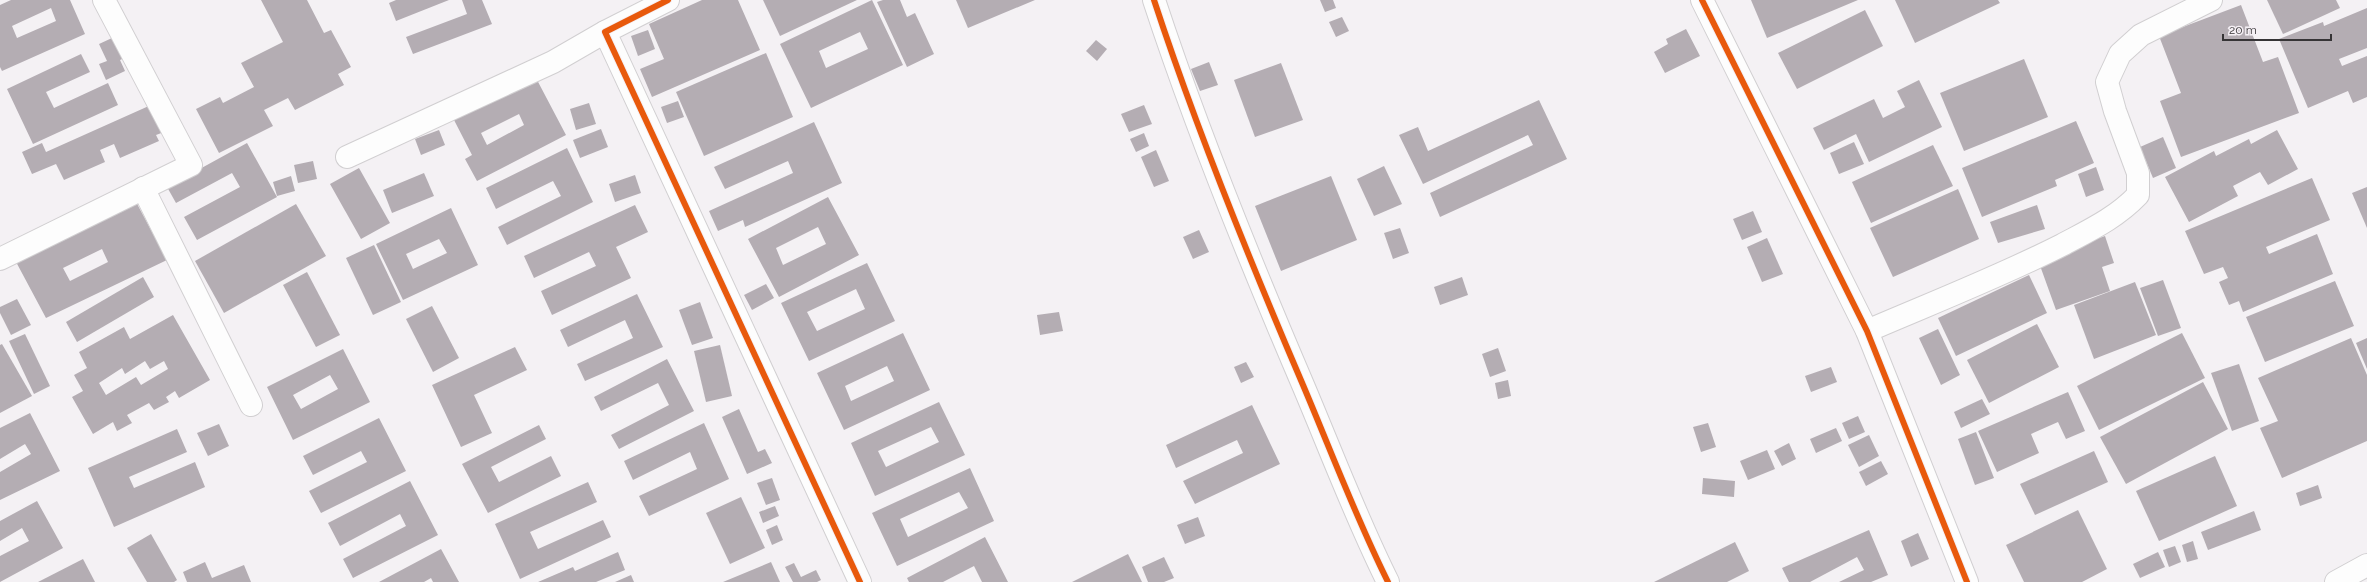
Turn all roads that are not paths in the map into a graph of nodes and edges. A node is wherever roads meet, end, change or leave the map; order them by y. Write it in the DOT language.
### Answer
graph roads {
  1 [pos="104,0"];
  2 [pos="668,0"];
  3 [pos="1154,0"];
  4 [pos="1702,0"];
  5 [pos="2211,0"];
  6 [pos="605,32"];
  7 [pos="347,157"];
  8 [pos="143,188"];
  9 [pos="0,259"];
  10 [pos="1867,331"];
  11 [pos="251,405"];
  12 [pos="2367,565"];
  13 [pos="860,582"];
  14 [pos="1388,582"];
  15 [pos="1967,582"];
  16 [pos="2336,582"];
  1 -- 8 [label="street"];
  2 -- 6 [label="street"];
  3 -- 14 [label="street"];
  4 -- 10 [label="street"];
  5 -- 10 [label="street"];
  6 -- 7 [label="street"];
  6 -- 13 [label="street"];
  8 -- 9 [label="street"];
  8 -- 11 [label="street"];
  10 -- 15 [label="street"];
  12 -- 16 [label="street"];
}
